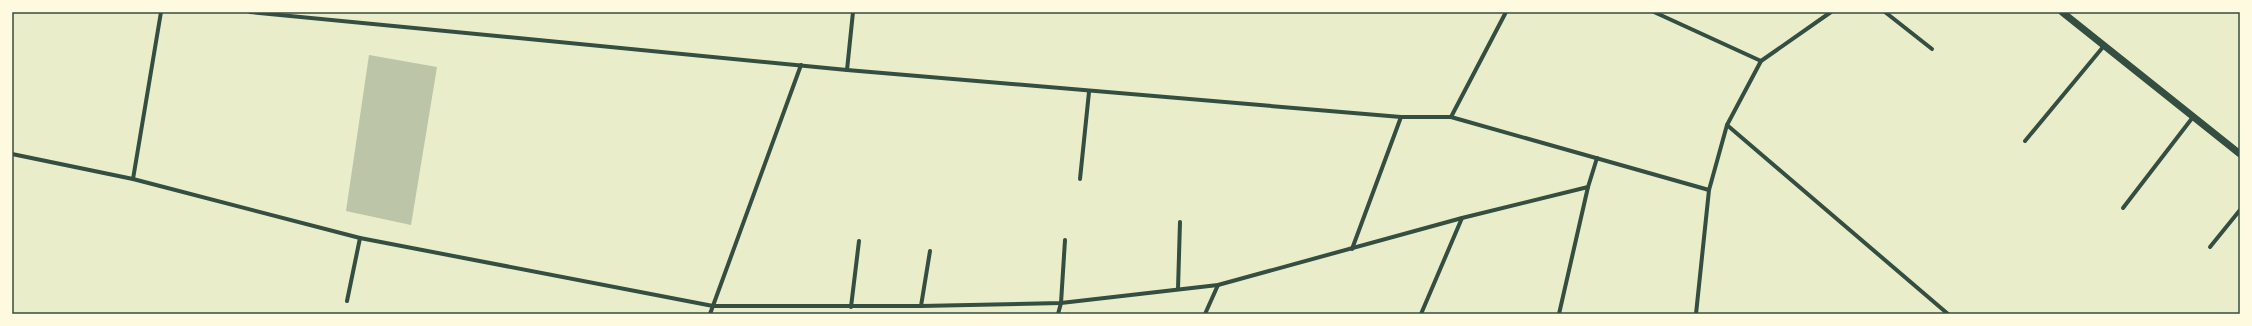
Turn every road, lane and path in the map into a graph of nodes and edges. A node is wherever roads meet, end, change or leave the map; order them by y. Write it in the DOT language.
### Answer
graph roads {
  1 [pos="161,12"];
  2 [pos="250,12"];
  3 [pos="852,12"];
  4 [pos="1506,12"];
  5 [pos="1654,12"];
  6 [pos="1831,12"];
  7 [pos="1885,12"];
  8 [pos="2062,12"];
  9 [pos="2103,47"];
  10 [pos="1932,49"];
  11 [pos="1761,61"];
  12 [pos="801,65"];
  13 [pos="847,70"];
  14 [pos="1089,92"];
  15 [pos="1401,117"];
  16 [pos="1451,117"];
  17 [pos="2193,117"];
  18 [pos="1727,125"];
  19 [pos="2025,141"];
  20 [pos="12,154"];
  21 [pos="2240,154"];
  22 [pos="1597,158"];
  23 [pos="133,179"];
  24 [pos="1080,179"];
  25 [pos="1588,187"];
  26 [pos="1709,190"];
  27 [pos="2123,208"];
  28 [pos="2240,210"];
  29 [pos="1462,218"];
  30 [pos="1180,222"];
  31 [pos="360,238"];
  32 [pos="1064,240"];
  33 [pos="859,241"];
  34 [pos="2210,247"];
  35 [pos="1352,249"];
  36 [pos="930,251"];
  37 [pos="1218,285"];
  38 [pos="1178,289"];
  39 [pos="347,301"];
  40 [pos="1061,303"];
  41 [pos="713,306"];
  42 [pos="851,306"];
  43 [pos="921,306"];
  44 [pos="710,314"];
  45 [pos="1058,314"];
  46 [pos="1205,314"];
  47 [pos="1421,314"];
  48 [pos="1559,314"];
  49 [pos="1696,314"];
  50 [pos="1948,314"];
  1 -- 23 [label="street"];
  2 -- 12 [label="street"];
  3 -- 13 [label="street"];
  4 -- 16 [label="street"];
  5 -- 11 [label="street"];
  6 -- 11 [label="street"];
  7 -- 10 [label="street"];
  8 -- 9 [label="street"];
  9 -- 17 [label="street"];
  9 -- 19 [label="street"];
  11 -- 18 [label="street"];
  12 -- 13 [label="street"];
  12 -- 41 [label="street"];
  13 -- 14 [label="street"];
  14 -- 15 [label="street"];
  14 -- 24 [label="street"];
  15 -- 16 [label="street"];
  15 -- 35 [label="street"];
  16 -- 22 [label="street"];
  17 -- 21 [label="street"];
  17 -- 27 [label="street"];
  18 -- 26 [label="street"];
  18 -- 50 [label="street"];
  20 -- 23 [label="street"];
  22 -- 25 [label="street"];
  22 -- 26 [label="street"];
  23 -- 31 [label="street"];
  25 -- 29 [label="street"];
  25 -- 48 [label="street"];
  26 -- 49 [label="street"];
  28 -- 34 [label="street"];
  29 -- 35 [label="street"];
  29 -- 47 [label="street"];
  30 -- 38 [label="street"];
  31 -- 39 [label="street"];
  31 -- 41 [label="street"];
  32 -- 40 [label="street"];
  33 -- 42 [label="street"];
  35 -- 37 [label="street"];
  36 -- 43 [label="street"];
  37 -- 38 [label="street"];
  37 -- 46 [label="street"];
  38 -- 40 [label="street"];
  40 -- 43 [label="street"];
  40 -- 45 [label="street"];
  41 -- 42 [label="street"];
  41 -- 44 [label="street"];
  42 -- 43 [label="street"];
}
